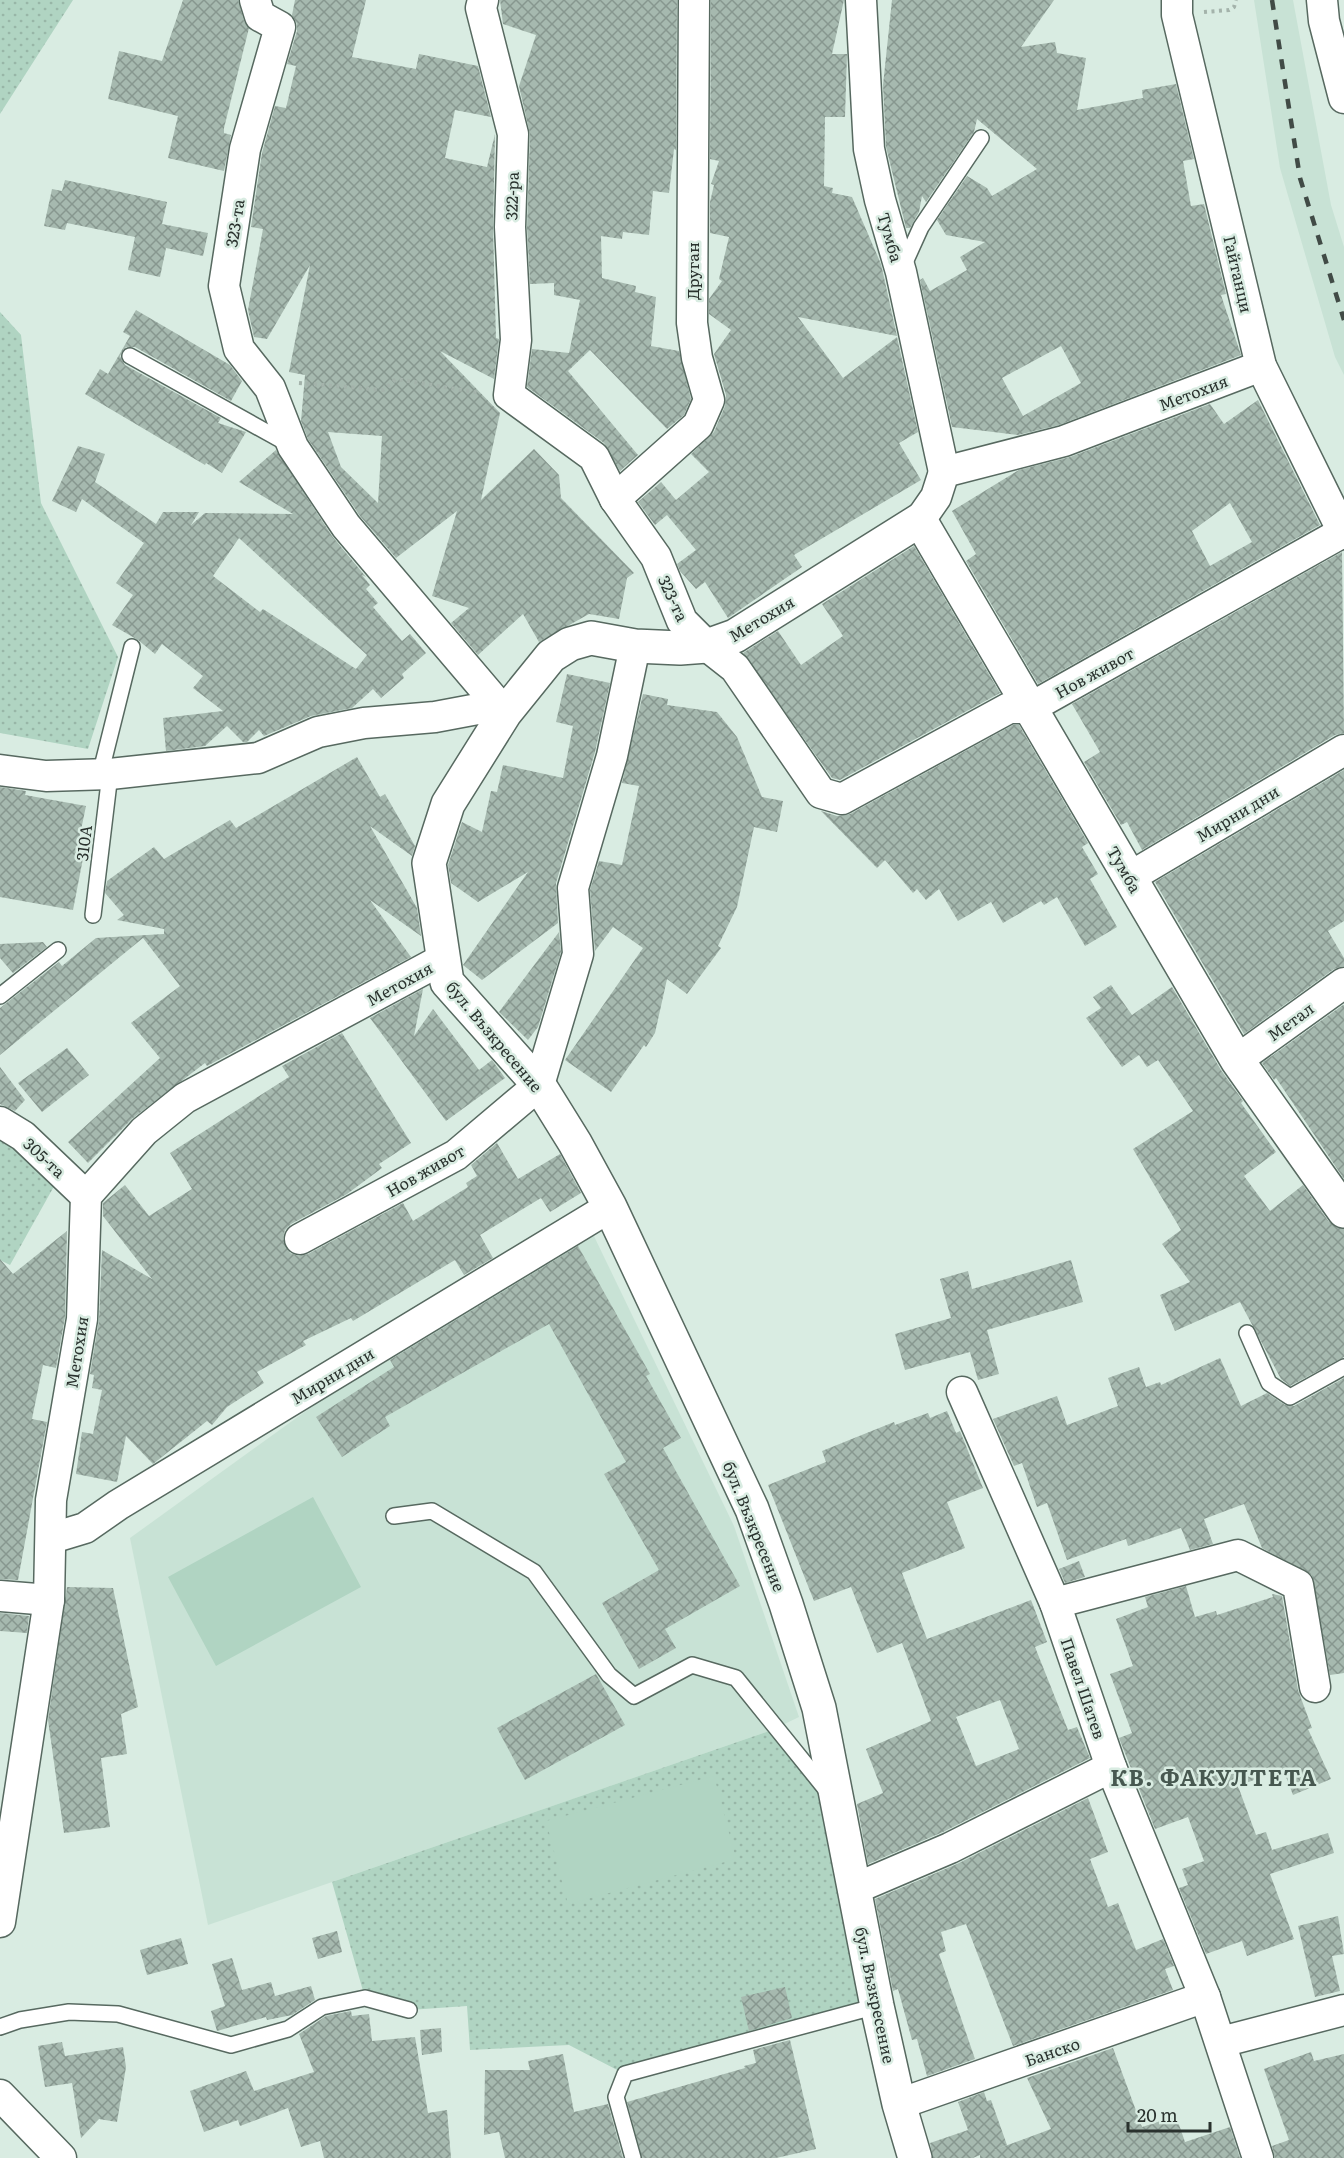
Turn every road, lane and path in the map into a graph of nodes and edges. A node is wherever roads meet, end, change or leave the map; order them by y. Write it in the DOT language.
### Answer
graph roads {
  1 [pos="255,0"];
  2 [pos="483,0"];
  3 [pos="694,0"];
  4 [pos="861,0"];
  5 [pos="1236,0"];
  6 [pos="1322,0"];
  7 [pos="1177,8"];
  8 [pos="1344,98"];
  9 [pos="981,138"];
  10 [pos="901,272"];
  11 [pos="130,356"];
  12 [pos="1261,366"];
  13 [pos="270,388"];
  14 [pos="509,395"];
  15 [pos="293,447"];
  16 [pos="944,471"];
  17 [pos="615,499"];
  18 [pos="920,520"];
  19 [pos="1344,533"];
  20 [pos="634,646"];
  21 [pos="707,646"];
  22 [pos="132,647"];
  23 [pos="1030,708"];
  24 [pos="502,709"];
  25 [pos="1344,750"];
  26 [pos="0,770"];
  27 [pos="105,774"];
  28 [pos="842,799"];
  29 [pos="1130,876"];
  30 [pos="93,915"];
  31 [pos="58,950"];
  32 [pos="443,959"];
  33 [pos="1344,983"];
  34 [pos="0,996"];
  35 [pos="1237,1060"];
  36 [pos="539,1085"];
  37 [pos="0,1122"];
  38 [pos="86,1196"];
  39 [pos="610,1207"];
  40 [pos="1344,1210"];
  41 [pos="300,1239"];
  42 [pos="1247,1333"];
  43 [pos="1344,1367"];
  44 [pos="962,1392"];
  45 [pos="394,1516"];
  46 [pos="52,1538"];
  47 [pos="0,1596"];
  48 [pos="50,1600"];
  49 [pos="1055,1603"];
  50 [pos="1315,1687"];
  51 [pos="1112,1767"];
  52 [pos="838,1805"];
  53 [pos="7,1834"];
  54 [pos="854,1889"];
  55 [pos="0,1923"];
  56 [pos="1205,1997"];
  57 [pos="878,2006"];
  58 [pos="409,2010"];
  59 [pos="1344,2010"];
  60 [pos="0,2027"];
  61 [pos="1221,2042"];
  62 [pos="0,2095"];
  63 [pos="899,2104"];
  64 [pos="51,2155"];
  65 [pos="633,2158"];
  66 [pos="915,2158"];
  67 [pos="1258,2158"];
  1 -- 13 [label="street, 323-та"];
  2 -- 14 [label="street, 322-ра"];
  3 -- 17 [label="street, Друган"];
  4 -- 10 [label="street, Тумба"];
  5 -- 7 [label="path"];
  6 -- 8 [label="street"];
  7 -- 12 [label="street, Гайтанци"];
  9 -- 10 [label="lane"];
  10 -- 16 [label="street, Тумба"];
  11 -- 15 [label="lane, 323-та"];
  12 -- 16 [label="street, Метохия"];
  12 -- 19 [label="street, Гайтанци"];
  13 -- 14 [label="path"];
  13 -- 15 [label="street, 323-та"];
  14 -- 17 [label="street, 323-та"];
  15 -- 24 [label="street, 323-та"];
  16 -- 18 [label="street, Метохия"];
  17 -- 21 [label="street, 323-та"];
  18 -- 21 [label="street, Метохия"];
  18 -- 23 [label="street, Тумба"];
  19 -- 23 [label="street, Нов живот"];
  20 -- 21 [label="street, Метохия"];
  20 -- 24 [label="street, Метохия"];
  20 -- 36 [label="street"];
  21 -- 28 [label="street, 323-та"];
  22 -- 27 [label="lane, 310А"];
  23 -- 28 [label="street, Нов живот"];
  23 -- 29 [label="street, Тумба"];
  24 -- 27 [label="street"];
  24 -- 32 [label="street, Метохия"];
  25 -- 29 [label="street, Мирни дни"];
  26 -- 27 [label="street"];
  27 -- 30 [label="lane, 310А"];
  29 -- 35 [label="street, Тумба"];
  31 -- 34 [label="lane"];
  32 -- 36 [label="street, бул. Възкресение"];
  32 -- 38 [label="street, Метохия"];
  33 -- 35 [label="street, Метал"];
  35 -- 40 [label="street, Тумба"];
  36 -- 39 [label="street, бул. Възкресение"];
  36 -- 41 [label="street, Нов живот"];
  37 -- 38 [label="street, 305-та"];
  38 -- 46 [label="street, Метохия"];
  39 -- 46 [label="street, Мирни дни"];
  39 -- 52 [label="street, бул. Възкресение"];
  42 -- 43 [label="lane"];
  44 -- 49 [label="street, Павел Шатев"];
  45 -- 52 [label="lane"];
  46 -- 48 [label="street, Метохия"];
  47 -- 48 [label="street"];
  48 -- 53 [label="street, Метохия"];
  49 -- 50 [label="street"];
  49 -- 51 [label="street, Павел Шатев"];
  51 -- 54 [label="street"];
  51 -- 56 [label="street, Павел Шатев"];
  52 -- 54 [label="street, бул. Възкресение"];
  53 -- 55 [label="street, Метохия"];
  54 -- 57 [label="street, бул. Възкресение"];
  56 -- 61 [label="street, Павел Шатев"];
  56 -- 63 [label="street, Банско"];
  57 -- 63 [label="street, бул. Възкресение"];
  57 -- 65 [label="lane"];
  58 -- 60 [label="lane"];
  59 -- 61 [label="street"];
  61 -- 67 [label="street, Павел Шатев"];
  62 -- 64 [label="street"];
  63 -- 66 [label="street, бул. Възкресение"];
}
